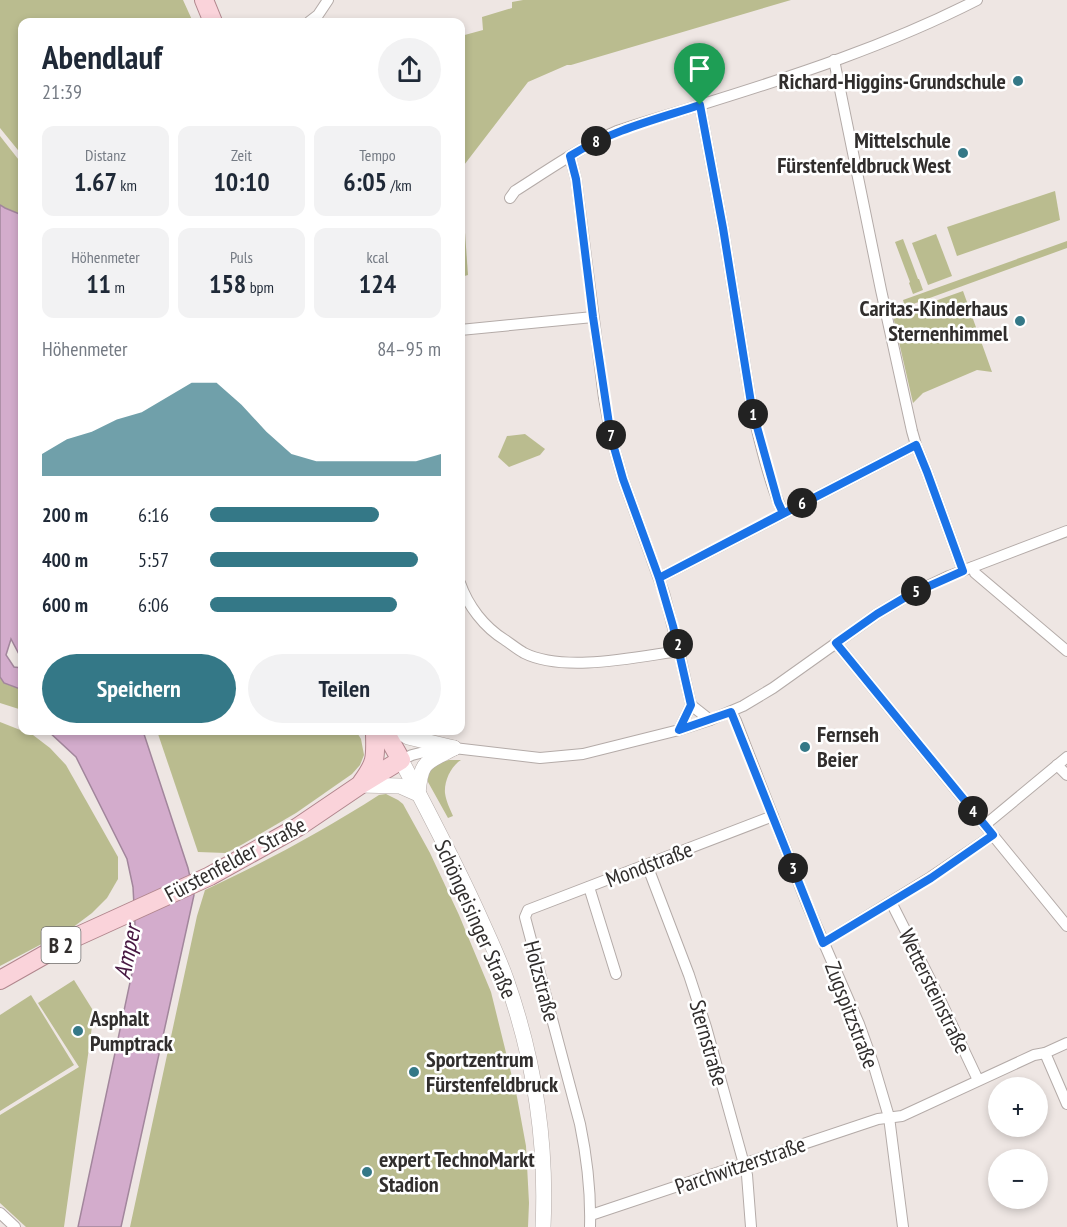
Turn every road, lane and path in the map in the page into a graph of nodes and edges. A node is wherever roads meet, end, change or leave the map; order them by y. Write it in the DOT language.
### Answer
graph roads {
  1 [pos="204,0"];
  2 [pos="328,0"];
  3 [pos="977,0"];
  4 [pos="211,18"];
  5 [pos="321,18"];
  6 [pos="834,60"];
  7 [pos="700,105"];
  8 [pos="570,156"];
  9 [pos="510,198"];
  10 [pos="593,317"];
  11 [pos="465,330"];
  12 [pos="916,445"];
  13 [pos="783,513"];
  14 [pos="1067,531"];
  15 [pos="968,569"];
  16 [pos="659,578"];
  17 [pos="465,596"];
  18 [pos="836,643"];
  19 [pos="679,651"];
  20 [pos="1067,651"];
  21 [pos="691,705"];
  22 [pos="731,712"];
  23 [pos="710,720"];
  24 [pos="679,730"];
  25 [pos="375,735"];
  26 [pos="387,735"];
  27 [pos="405,735"];
  28 [pos="454,748"];
  29 [pos="1067,757"];
  30 [pos="401,760"];
  31 [pos="1057,765"];
  32 [pos="1067,775"];
  33 [pos="360,785"];
  34 [pos="418,794"];
  35 [pos="773,816"];
  36 [pos="985,825"];
  37 [pos="993,835"];
  38 [pos="647,864"];
  39 [pos="589,887"];
  40 [pos="891,902"];
  41 [pos="526,912"];
  42 [pos="1067,926"];
  43 [pos="823,943"];
  44 [pos="616,974"];
  45 [pos="0,980"];
  46 [pos="1067,1043"];
  47 [pos="1040,1054"];
  48 [pos="978,1080"];
  49 [pos="1067,1104"];
  50 [pos="889,1118"];
  51 [pos="744,1163"];
  52 [pos="0,1214"];
  53 [pos="591,1215"];
  54 [pos="15,1227"];
  55 [pos="543,1227"];
  56 [pos="590,1227"];
  57 [pos="751,1227"];
  58 [pos="903,1227"];
  1 -- 4 [label="main road"];
  2 -- 5 [label="street"];
  3 -- 6 [label="street"];
  6 -- 7 [label="street"];
  6 -- 12 [label="street"];
  7 -- 8 [label="street"];
  7 -- 13 [label="street"];
  8 -- 9 [label="street"];
  8 -- 10 [label="street"];
  10 -- 11 [label="street"];
  10 -- 16 [label="street"];
  12 -- 13 [label="street"];
  12 -- 15 [label="street"];
  13 -- 16 [label="street"];
  14 -- 15 [label="street"];
  15 -- 18 [label="street"];
  15 -- 20 [label="street"];
  16 -- 19 [label="street"];
  17 -- 19 [label="street"];
  18 -- 22 [label="street"];
  18 -- 36 [label="street"];
  19 -- 21 [label="street"];
  21 -- 23 [label="street"];
  21 -- 24 [label="street"];
  22 -- 23 [label="street"];
  22 -- 35 [label="street, Zugspitzstraße"];
  23 -- 24 [label="street"];
  24 -- 28 [label="street"];
  25 -- 33 [label="main road"];
  26 -- 30 [label="main road, Schöngeisinger Straße"];
  27 -- 28 [label="street"];
  28 -- 30 [label="street"];
  28 -- 34 [label="street"];
  29 -- 31 [label="street"];
  30 -- 33 [label="main road, Fürstenfelder Straße"];
  30 -- 34 [label="street, Schöngeisinger Straße"];
  31 -- 32 [label="street"];
  31 -- 36 [label="street"];
  33 -- 34 [label="street"];
  33 -- 45 [label="main road, Fürstenfelder Straße / B 2"];
  34 -- 55 [label="street, Schöngeisinger Straße"];
  35 -- 38 [label="street, Mondstraße"];
  35 -- 43 [label="street, Zugspitzstraße"];
  36 -- 37 [label="street"];
  37 -- 40 [label="street, Wettersteinstraße"];
  37 -- 42 [label="street"];
  38 -- 39 [label="street, Mondstraße"];
  38 -- 51 [label="street, Sternstraße"];
  39 -- 41 [label="street, Mondstraße"];
  39 -- 44 [label="street"];
  40 -- 43 [label="street, Wettersteinstraße"];
  40 -- 48 [label="street, Wettersteinstraße"];
  41 -- 53 [label="street, Holzstraße"];
  43 -- 50 [label="street, Zugspitzstraße"];
  46 -- 47 [label="street, Wettersteinstraße"];
  47 -- 48 [label="street, Wettersteinstraße"];
  47 -- 49 [label="street"];
  48 -- 50 [label="street, Wettersteinstraße"];
  50 -- 51 [label="street, Parchwitzerstraße"];
  50 -- 58 [label="street, Zugspitzstraße"];
  51 -- 53 [label="street, Parchwitzerstraße"];
  51 -- 57 [label="street, Sternstraße"];
  52 -- 54 [label="street"];
  53 -- 56 [label="street, Holzstraße"];
}
